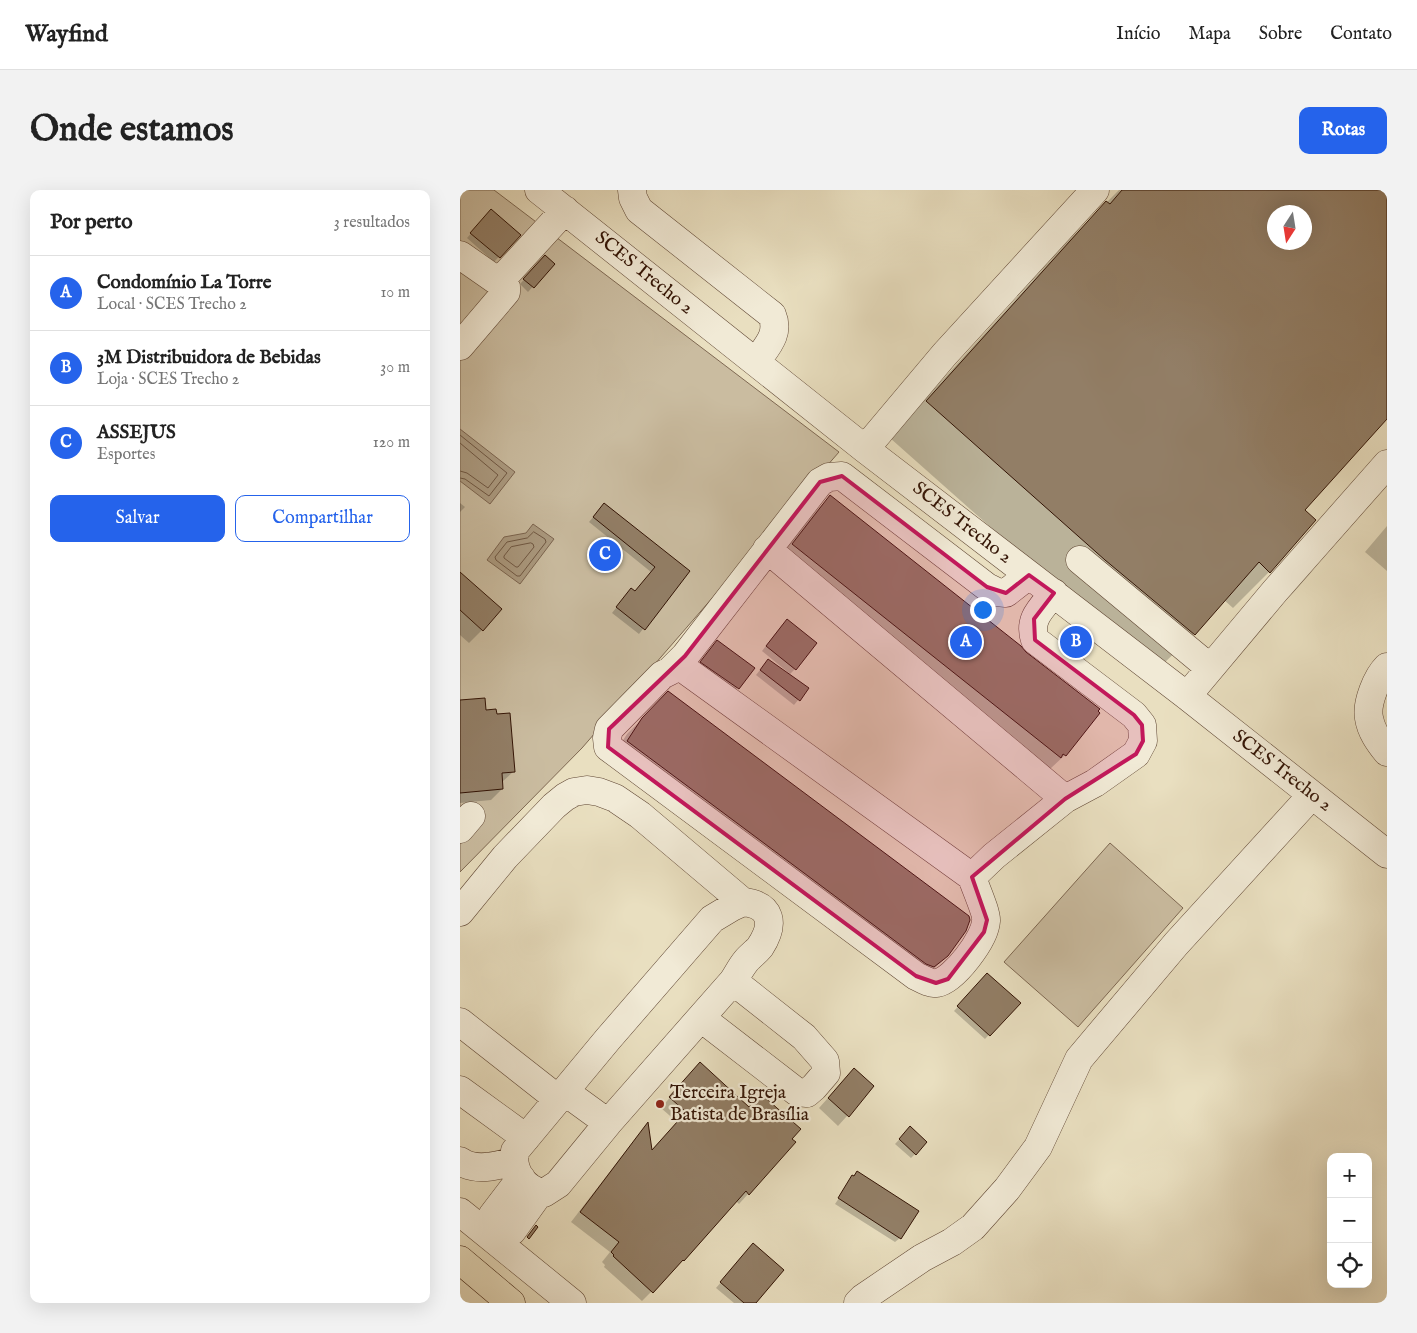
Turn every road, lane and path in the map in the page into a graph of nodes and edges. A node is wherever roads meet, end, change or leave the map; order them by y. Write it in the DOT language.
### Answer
graph roads {
  1 [pos="540,190"];
  2 [pos="632,190"];
  3 [pos="1095,190"];
  4 [pos="566,210"];
  5 [pos="460,255"];
  6 [pos="499,282"];
  7 [pos="460,346"];
  8 [pos="756,362"];
  9 [pos="865,449"];
  10 [pos="1387,464"];
  11 [pos="767,549"];
  12 [pos="1080,560"];
  13 [pos="1030,575"];
  14 [pos="1054,594"];
  15 [pos="677,664"];
  16 [pos="1387,667"];
  17 [pos="1210,668"];
  18 [pos="1187,696"];
  19 [pos="1387,752"];
  20 [pos="1312,795"];
  21 [pos="1064,799"];
  22 [pos="1387,854"];
  23 [pos="972,877"];
  24 [pos="743,902"];
  25 [pos="460,912"];
  26 [pos="733,981"];
  27 [pos="701,1018"];
  28 [pos="460,1022"];
  29 [pos="460,1090"];
  30 [pos="561,1095"];
  31 [pos="608,1123"];
  32 [pos="460,1161"];
  33 [pos="525,1167"];
  34 [pos="483,1220"];
  35 [pos="460,1260"];
  36 [pos="567,1299"];
  37 [pos="511,1303"];
  38 [pos="858,1303"];
  1 -- 4 [label="street, SCES Trecho 2"];
  2 -- 8 [label="street"];
  3 -- 9 [label="street"];
  4 -- 6 [label="street"];
  4 -- 8 [label="street, SCES Trecho 2"];
  5 -- 6 [label="street"];
  6 -- 7 [label="street"];
  8 -- 9 [label="street, SCES Trecho 2"];
  9 -- 13 [label="street, SCES Trecho 2"];
  10 -- 17 [label="street"];
  11 -- 13 [label="street"];
  11 -- 15 [label="street"];
  11 -- 21 [label="street"];
  12 -- 17 [label="street"];
  13 -- 14 [label="street, SCES Trecho 2"];
  14 -- 18 [label="street, SCES Trecho 2"];
  14 -- 21 [label="street"];
  15 -- 23 [label="street"];
  15 -- 23 [label="street"];
  16 -- 19 [label="street"];
  17 -- 18 [label="street"];
  18 -- 20 [label="street, SCES Trecho 2"];
  20 -- 22 [label="street, SCES Trecho 2"];
  20 -- 38 [label="street"];
  21 -- 23 [label="street"];
  24 -- 25 [label="street"];
  24 -- 26 [label="street"];
  24 -- 30 [label="street"];
  26 -- 27 [label="street"];
  26 -- 27 [label="street"];
  27 -- 31 [label="street"];
  28 -- 30 [label="street"];
  29 -- 33 [label="street"];
  30 -- 31 [label="street"];
  30 -- 33 [label="street"];
  31 -- 33 [label="street"];
  32 -- 33 [label="street"];
  33 -- 34 [label="street"];
  34 -- 36 [label="street"];
  34 -- 36 [label="street"];
  35 -- 37 [label="highway"];
}
